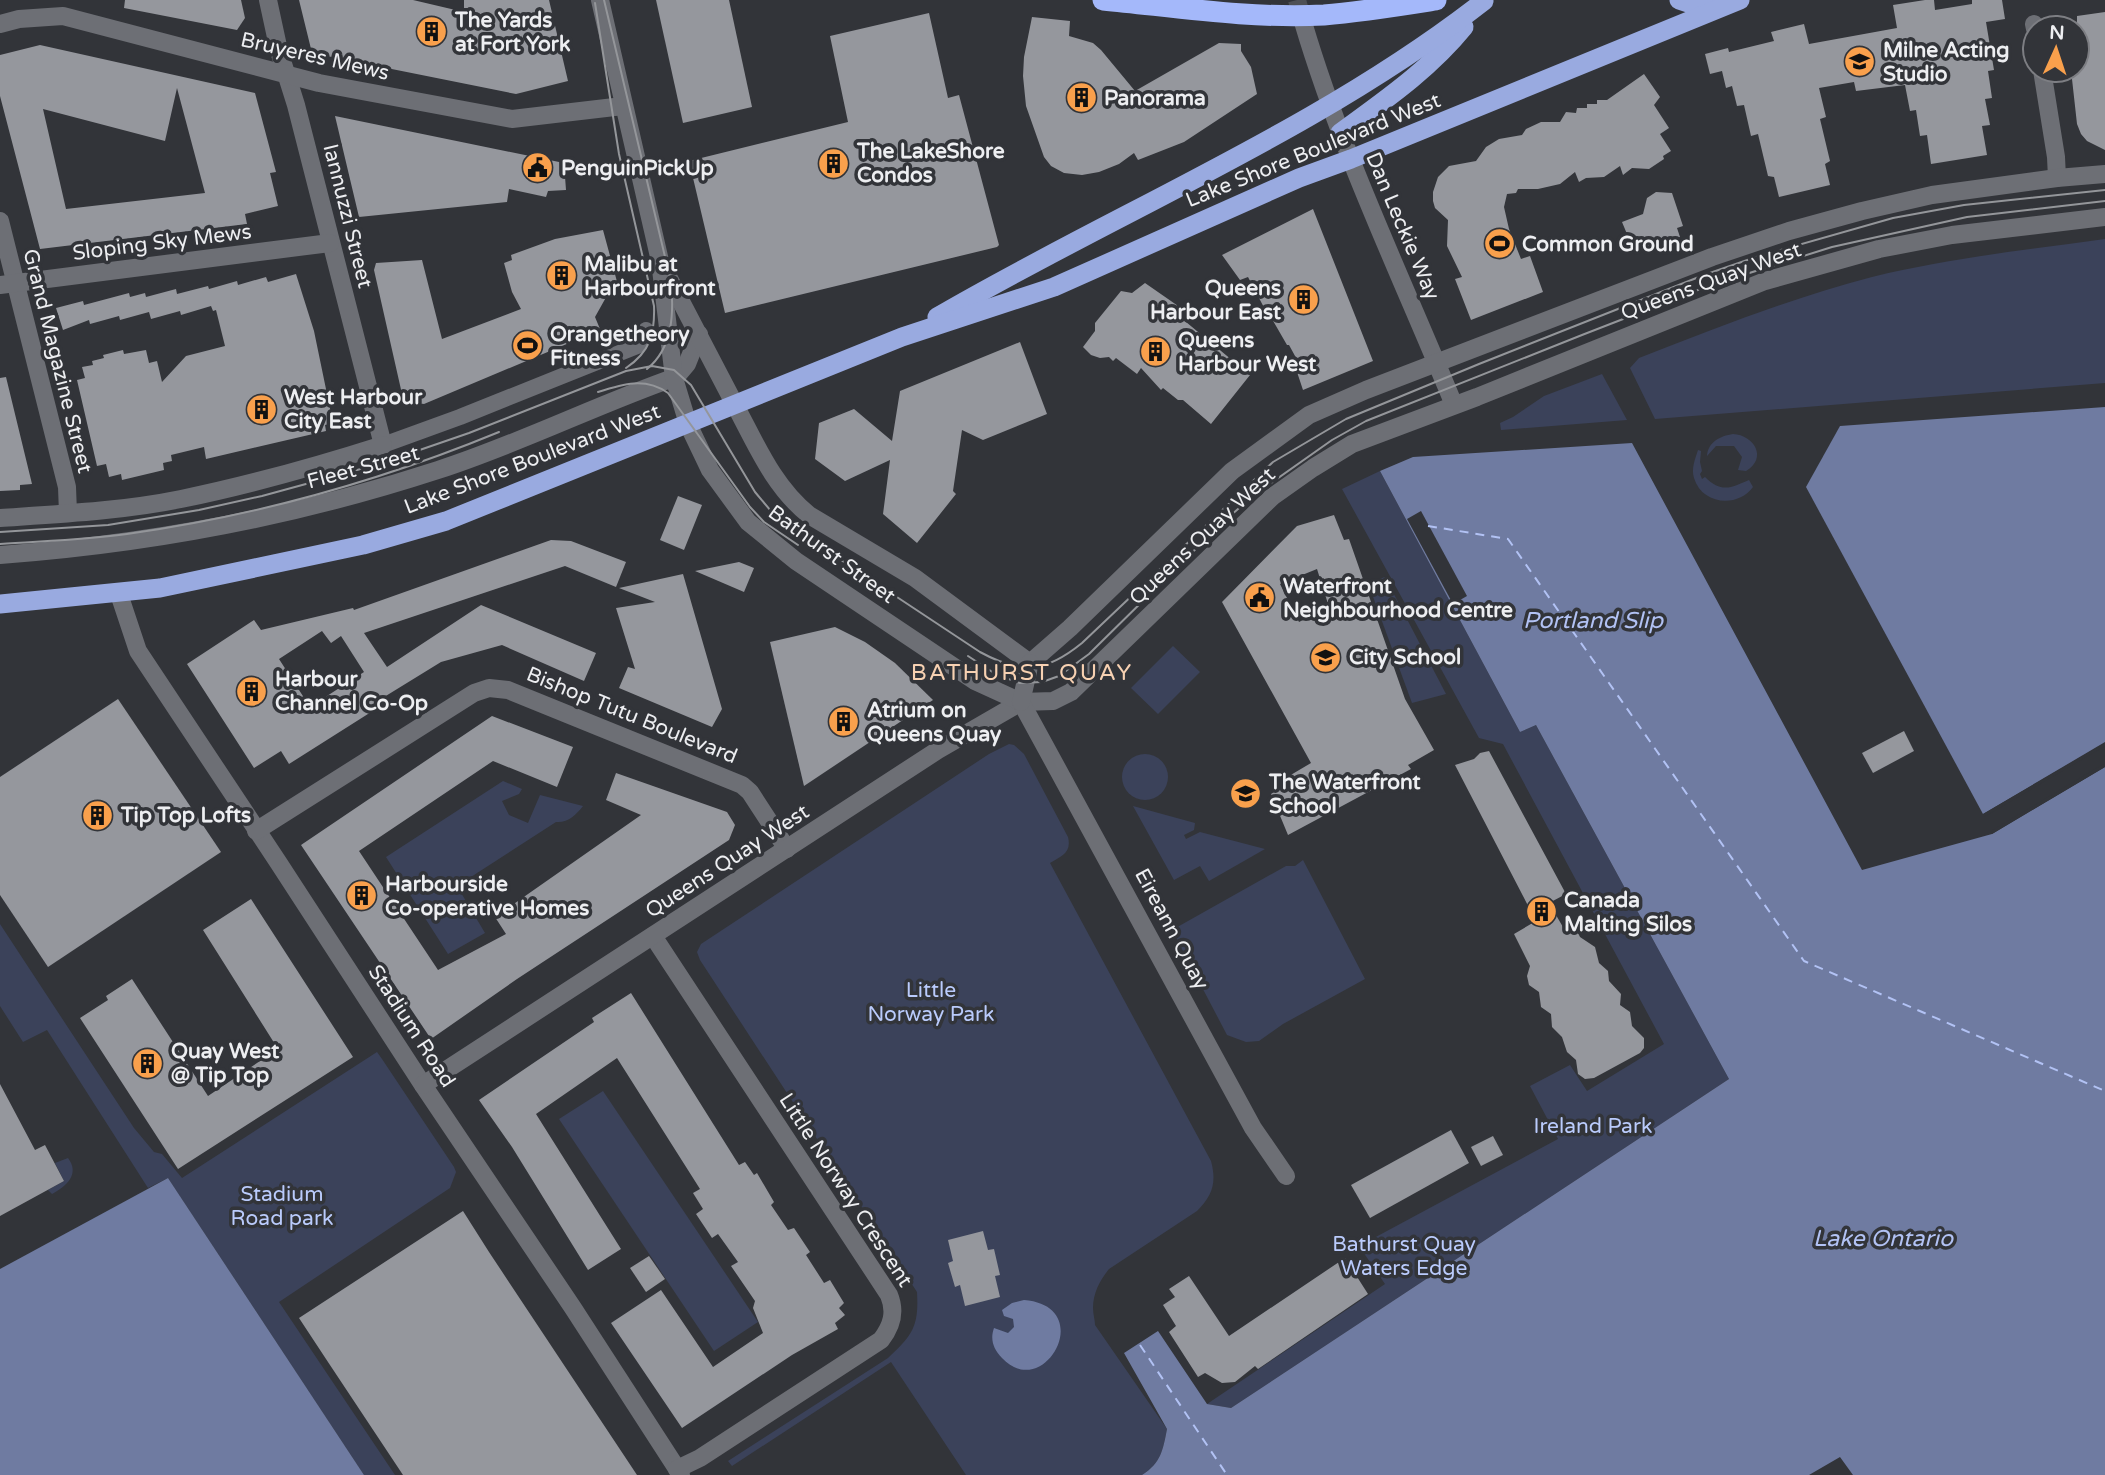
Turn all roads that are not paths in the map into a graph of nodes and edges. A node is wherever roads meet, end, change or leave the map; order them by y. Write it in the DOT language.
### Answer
graph roads {
  1 [pos="268,0"];
  2 [pos="600,0"];
  3 [pos="1103,0"];
  4 [pos="1436,0"];
  5 [pos="1679,0"];
  6 [pos="1484,1"];
  7 [pos="1732,3"];
  8 [pos="1303,22"];
  9 [pos="0,24"];
  10 [pos="286,75"];
  11 [pos="2044,84"];
  12 [pos="1329,103"];
  13 [pos="623,106"];
  14 [pos="1340,133"];
  15 [pos="1351,159"];
  16 [pos="2105,174"];
  17 [pos="2057,178"];
  18 [pos="2105,217"];
  19 [pos="0,221"];
  20 [pos="330,243"];
  21 [pos="660,261"];
  22 [pos="8,285"];
  23 [pos="646,330"];
  24 [pos="699,334"];
  25 [pos="902,337"];
  26 [pos="1436,363"];
  27 [pos="674,378"];
  28 [pos="735,405"];
  29 [pos="1454,405"];
  30 [pos="688,424"];
  31 [pos="383,445"];
  32 [pos="68,513"];
  33 [pos="0,518"];
  34 [pos="0,555"];
  35 [pos="119,594"];
  36 [pos="0,604"];
  37 [pos="1030,663"];
  38 [pos="1021,702"];
  39 [pos="256,831"];
  40 [pos="787,849"];
  41 [pos="653,936"];
  42 [pos="423,1086"];
  43 [pos="1286,1176"];
  44 [pos="679,1472"];
  1 -- 10 [label="street, Iannuzzi Street"];
  2 -- 13 [label="street, Bathurst Street"];
  3 -- 4 [label="highway"];
  5 -- 7 [label="highway"];
  6 -- 12 [label="highway, Lake Shore Boulevard West"];
  6 -- 14 [label="highway"];
  7 -- 15 [label="highway, Lake Shore Boulevard West"];
  8 -- 12 [label="street, Dan Leckie Way"];
  9 -- 10 [label="street, Bruyeres Mews"];
  10 -- 13 [label="street, Bruyeres Mews"];
  10 -- 20 [label="street, Iannuzzi Street"];
  11 -- 17 [label="street"];
  12 -- 14 [label="street, Dan Leckie Way"];
  12 -- 25 [label="highway, Lake Shore Boulevard West"];
  13 -- 21 [label="street, Bathurst Street"];
  14 -- 15 [label="street, Dan Leckie Way"];
  15 -- 25 [label="highway, Lake Shore Boulevard West"];
  15 -- 26 [label="street, Dan Leckie Way"];
  16 -- 17 [label="street, Queens Quay West"];
  17 -- 26 [label="street, Queens Quay West"];
  18 -- 29 [label="street, Queens Quay West"];
  19 -- 22 [label="street, Grand Magazine Street"];
  20 -- 22 [label="street, Sloping Sky Mews"];
  20 -- 31 [label="street, Iannuzzi Street"];
  21 -- 24 [label="street, Bathurst Street"];
  21 -- 27 [label="street, Bathurst Street"];
  22 -- 32 [label="street, Grand Magazine Street"];
  23 -- 31 [label="street, Fleet Street"];
  24 -- 27 [label="street"];
  24 -- 28 [label="street, Bathurst Street"];
  25 -- 28 [label="highway, Lake Shore Boulevard West"];
  26 -- 29 [label="street, Dan Leckie Way"];
  26 -- 37 [label="street, Queens Quay West"];
  27 -- 30 [label="street, Bathurst Street"];
  27 -- 34 [label="street, Fleet Street"];
  28 -- 30 [label="highway, Lake Shore Boulevard West"];
  28 -- 37 [label="street, Bathurst Street"];
  29 -- 38 [label="street, Queens Quay West"];
  30 -- 35 [label="highway, Lake Shore Boulevard West"];
  30 -- 38 [label="street, Bathurst Street"];
  31 -- 32 [label="street, Fleet Street"];
  32 -- 33 [label="street, Fleet Street"];
  35 -- 36 [label="highway, Lake Shore Boulevard West"];
  35 -- 39 [label="street, Stadium Road"];
  37 -- 38 [label="street"];
  38 -- 40 [label="street, Queens Quay West"];
  38 -- 43 [label="street, Eireann Quay"];
  39 -- 40 [label="street, Bishop Tutu Boulevard"];
  39 -- 42 [label="street, Stadium Road"];
  40 -- 41 [label="street, Queens Quay West"];
  41 -- 42 [label="street, Queens Quay West"];
  41 -- 44 [label="street, Little Norway Crescent"];
  42 -- 44 [label="street, Stadium Road"];
}
